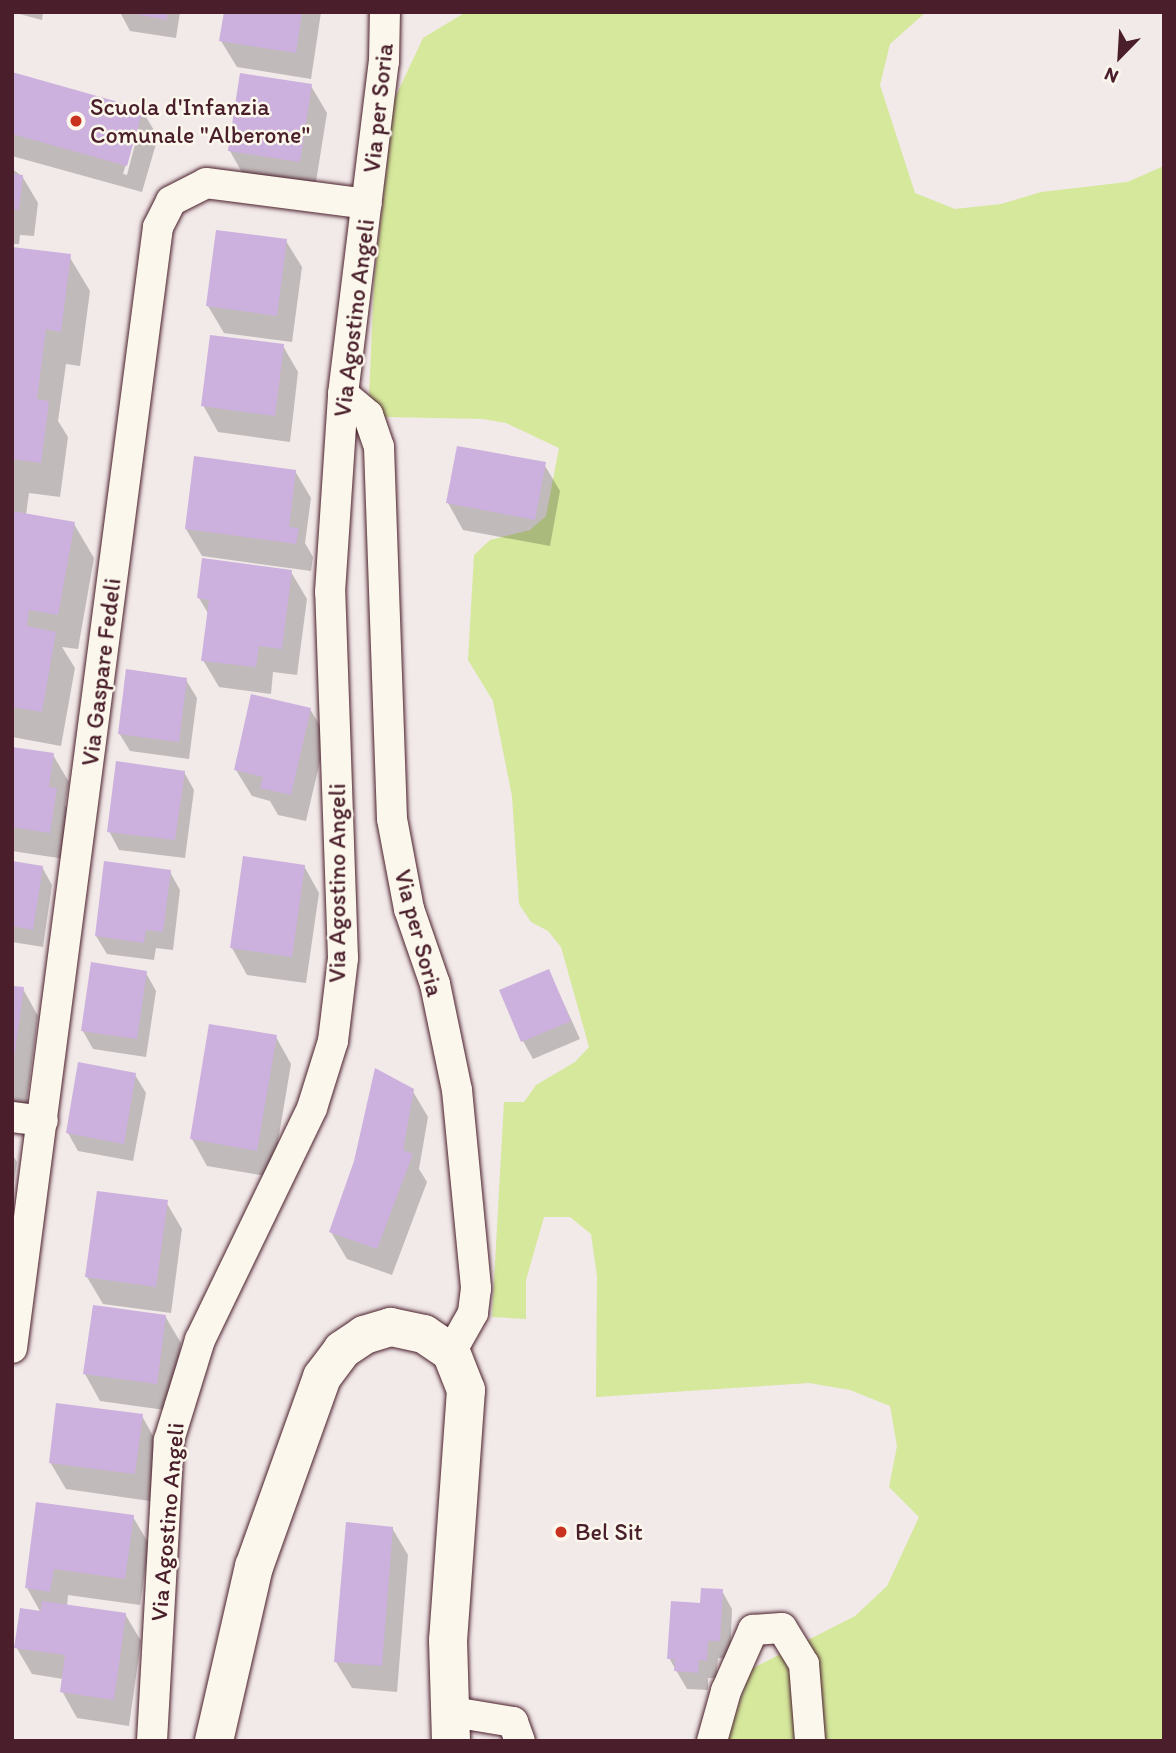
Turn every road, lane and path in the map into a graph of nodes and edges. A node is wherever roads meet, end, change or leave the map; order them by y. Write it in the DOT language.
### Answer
graph roads {
  1 [pos="385,12"];
  2 [pos="368,204"];
  3 [pos="343,394"];
  4 [pos="12,1117"];
  5 [pos="43,1121"];
  6 [pos="12,1348"];
  7 [pos="451,1352"];
  8 [pos="449,1726"];
  9 [pos="152,1741"];
  10 [pos="214,1741"];
  11 [pos="520,1741"];
  12 [pos="712,1741"];
  13 [pos="810,1741"];
  1 -- 2 [label="street, Via per Soria"];
  2 -- 3 [label="street, Via Agostino Angeli"];
  2 -- 5 [label="street, Via Gaspare Fedeli"];
  3 -- 7 [label="street, Via per Soria"];
  3 -- 9 [label="street, Via Agostino Angeli"];
  4 -- 5 [label="street"];
  5 -- 6 [label="street, Via Gaspare Fedeli"];
  7 -- 8 [label="street"];
  7 -- 10 [label="street"];
  8 -- 11 [label="street"];
  12 -- 13 [label="street"];
}
